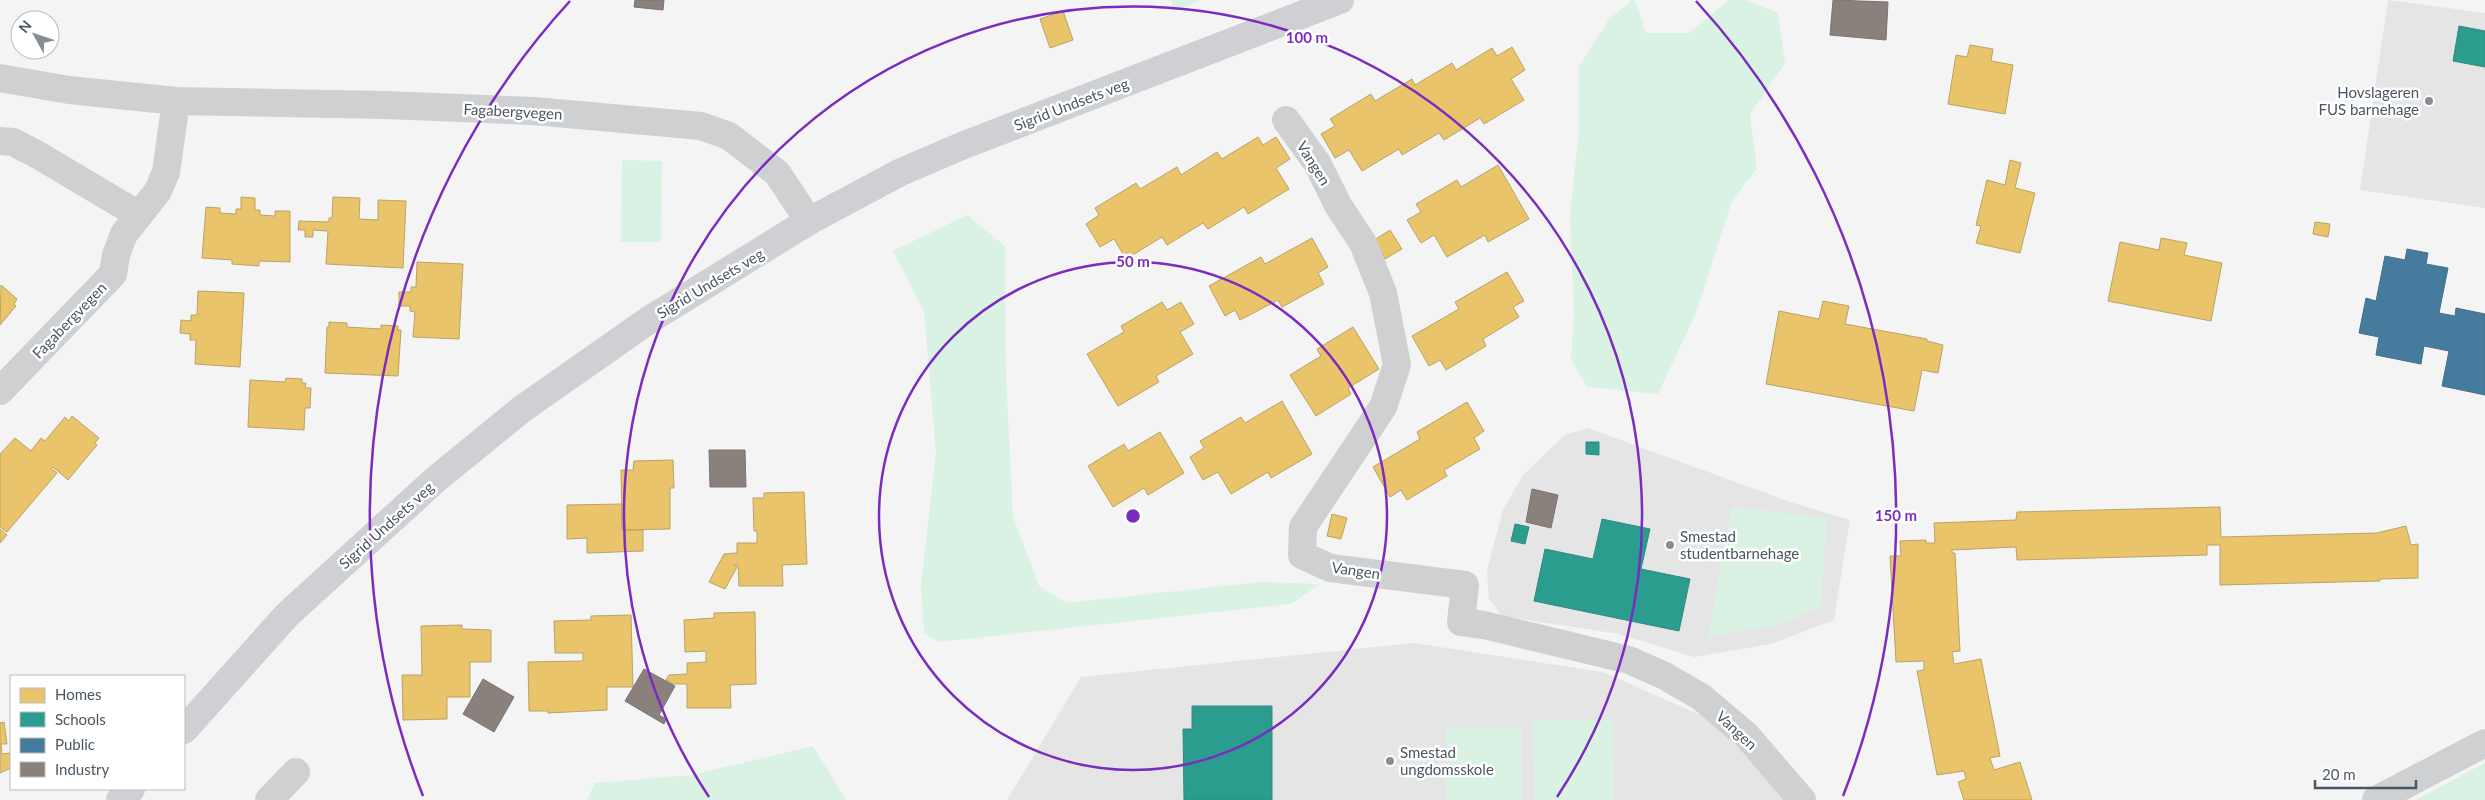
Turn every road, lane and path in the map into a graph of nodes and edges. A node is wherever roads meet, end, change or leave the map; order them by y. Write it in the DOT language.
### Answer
graph roads {
  1 [pos="1340,0"];
  2 [pos="0,78"];
  3 [pos="176,102"];
  4 [pos="1286,120"];
  5 [pos="0,141"];
  6 [pos="140,215"];
  7 [pos="809,221"];
  8 [pos="0,391"];
  9 [pos="185,729"];
  10 [pos="2485,743"];
  11 [pos="296,772"];
  12 [pos="129,790"];
  13 [pos="120,800"];
  14 [pos="269,800"];
  15 [pos="1802,800"];
  16 [pos="2376,800"];
  1 -- 7 [label="street, Sigrid Undsets veg"];
  2 -- 3 [label="street, Fagabergvegen"];
  3 -- 6 [label="street, Fagabergvegen"];
  3 -- 7 [label="street, Fagabergvegen"];
  4 -- 15 [label="street, Vangen"];
  5 -- 6 [label="street"];
  6 -- 8 [label="street, Fagabergvegen"];
  7 -- 9 [label="street, Sigrid Undsets veg"];
  10 -- 16 [label="street"];
  11 -- 14 [label="street"];
  12 -- 13 [label="street"];
}
